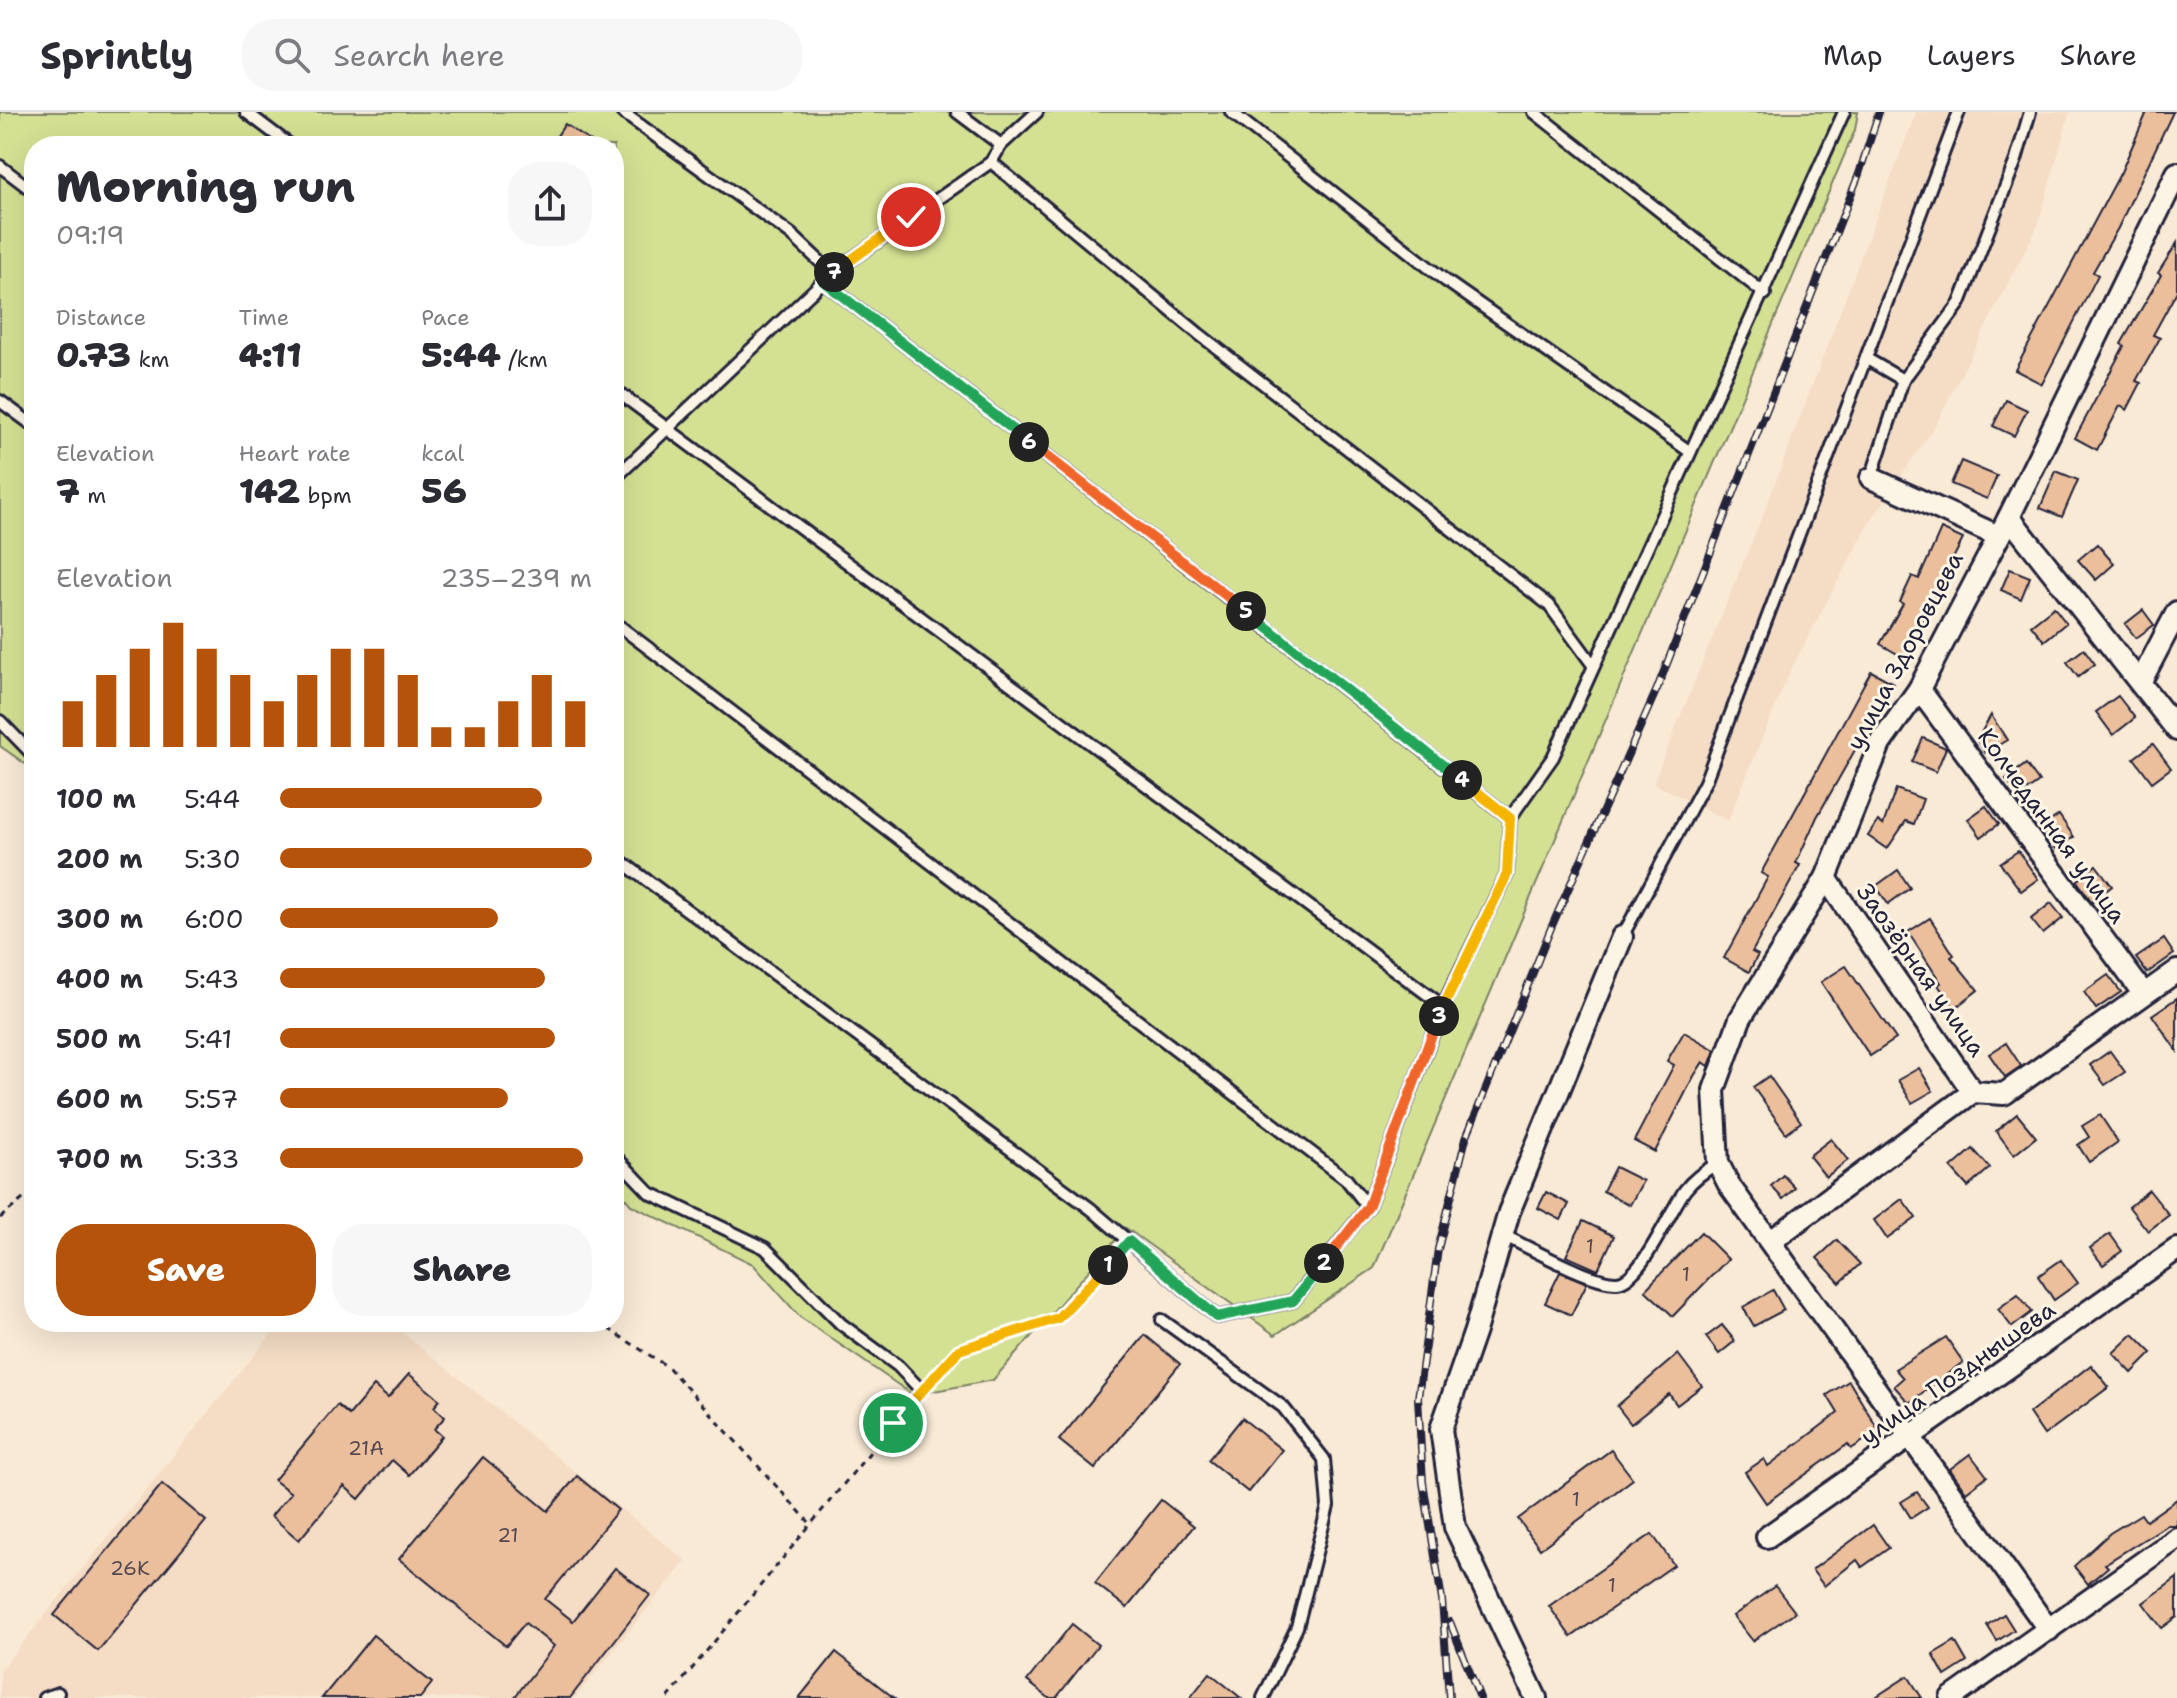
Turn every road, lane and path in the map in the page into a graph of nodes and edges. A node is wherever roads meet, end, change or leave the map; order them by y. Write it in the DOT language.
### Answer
graph roads {
  1 [pos="246,112"];
  2 [pos="622,112"];
  3 [pos="957,112"];
  4 [pos="1037,112"];
  5 [pos="1231,112"];
  6 [pos="1534,112"];
  7 [pos="1844,112"];
  8 [pos="1959,112"];
  9 [pos="2030,112"];
  10 [pos="278,136"];
  11 [pos="1001,145"];
  12 [pos="991,162"];
  13 [pos="0,166"];
  14 [pos="2177,173"];
  15 [pos="24,184"];
  16 [pos="828,277"];
  17 [pos="1765,294"];
  18 [pos="1867,359"];
  19 [pos="1903,380"];
  20 [pos="624,397"];
  21 [pos="0,401"];
  22 [pos="24,419"];
  23 [pos="669,431"];
  24 [pos="1689,451"];
  25 [pos="624,470"];
  26 [pos="1871,478"];
  27 [pos="2009,517"];
  28 [pos="1996,535"];
  29 [pos="2177,612"];
  30 [pos="624,630"];
  31 [pos="1593,665"];
  32 [pos="2141,681"];
  33 [pos="1919,689"];
  34 [pos="0,721"];
  35 [pos="2177,730"];
  36 [pos="24,746"];
  37 [pos="1510,818"];
  38 [pos="624,863"];
  39 [pos="1826,878"];
  40 [pos="1622,937"];
  41 [pos="2177,971"];
  42 [pos="2143,993"];
  43 [pos="1443,1006"];
  44 [pos="1973,1092"];
  45 [pos="1718,1163"];
  46 [pos="624,1166"];
  47 [pos="24,1198"];
  48 [pos="1368,1207"];
  49 [pos="0,1218"];
  50 [pos="1503,1235"];
  51 [pos="1129,1241"];
  52 [pos="1771,1241"];
  53 [pos="2177,1249"];
  54 [pos="1162,1320"];
  55 [pos="614,1332"];
  56 [pos="921,1390"];
  57 [pos="1910,1440"];
  58 [pos="809,1522"];
  59 [pos="1767,1537"];
  60 [pos="2177,1538"];
  61 [pos="2049,1630"];
  62 [pos="58,1693"];
  63 [pos="44,1698"];
  64 [pos="668,1698"];
  65 [pos="1263,1698"];
  66 [pos="1536,1698"];
  67 [pos="1951,1698"];
  1 -- 10 [label="lane"];
  2 -- 16 [label="lane"];
  3 -- 11 [label="lane"];
  4 -- 11 [label="lane"];
  5 -- 24 [label="lane"];
  6 -- 17 [label="lane"];
  7 -- 17 [label="lane"];
  8 -- 18 [label="lane"];
  9 -- 19 [label="lane"];
  11 -- 12 [label="lane"];
  12 -- 16 [label="lane"];
  12 -- 31 [label="lane"];
  13 -- 15 [label="lane"];
  14 -- 27 [label="street, улица Здоровцева"];
  16 -- 23 [label="lane"];
  16 -- 37 [label="lane"];
  17 -- 24 [label="lane"];
  18 -- 19 [label="lane"];
  18 -- 40 [label="lane"];
  19 -- 26 [label="lane"];
  20 -- 23 [label="lane"];
  21 -- 22 [label="lane"];
  23 -- 25 [label="lane"];
  23 -- 43 [label="lane"];
  24 -- 31 [label="lane"];
  26 -- 28 [label="street"];
  27 -- 28 [label="street, улица Здоровцева"];
  27 -- 32 [label="street"];
  28 -- 33 [label="street, улица Здоровцева"];
  29 -- 32 [label="street"];
  30 -- 48 [label="lane"];
  31 -- 37 [label="lane"];
  32 -- 35 [label="street"];
  33 -- 39 [label="street, улица Здоровцева"];
  33 -- 42 [label="street, Колчеданная улица"];
  34 -- 36 [label="lane"];
  37 -- 43 [label="lane"];
  38 -- 51 [label="lane"];
  39 -- 44 [label="street, Заозёрная улица"];
  39 -- 45 [label="street, улица Здоровцева"];
  40 -- 50 [label="street"];
  41 -- 42 [label="street"];
  42 -- 44 [label="street"];
  43 -- 48 [label="lane"];
  44 -- 52 [label="street"];
  45 -- 50 [label="lane"];
  45 -- 52 [label="street, улица Здоровцева"];
  46 -- 56 [label="lane"];
  47 -- 49 [label="path"];
  48 -- 51 [label="lane"];
  50 -- 66 [label="street"];
  51 -- 56 [label="path"];
  52 -- 57 [label="street, улица Здоровцева"];
  53 -- 57 [label="street, улица Позднышева"];
  54 -- 65 [label="lane"];
  55 -- 58 [label="path"];
  56 -- 58 [label="path"];
  57 -- 59 [label="street, улица Позднышева"];
  57 -- 61 [label="street, улица Здоровцева"];
  58 -- 64 [label="path"];
  60 -- 61 [label="street"];
  61 -- 67 [label="street"];
  62 -- 63 [label="lane"];
}
